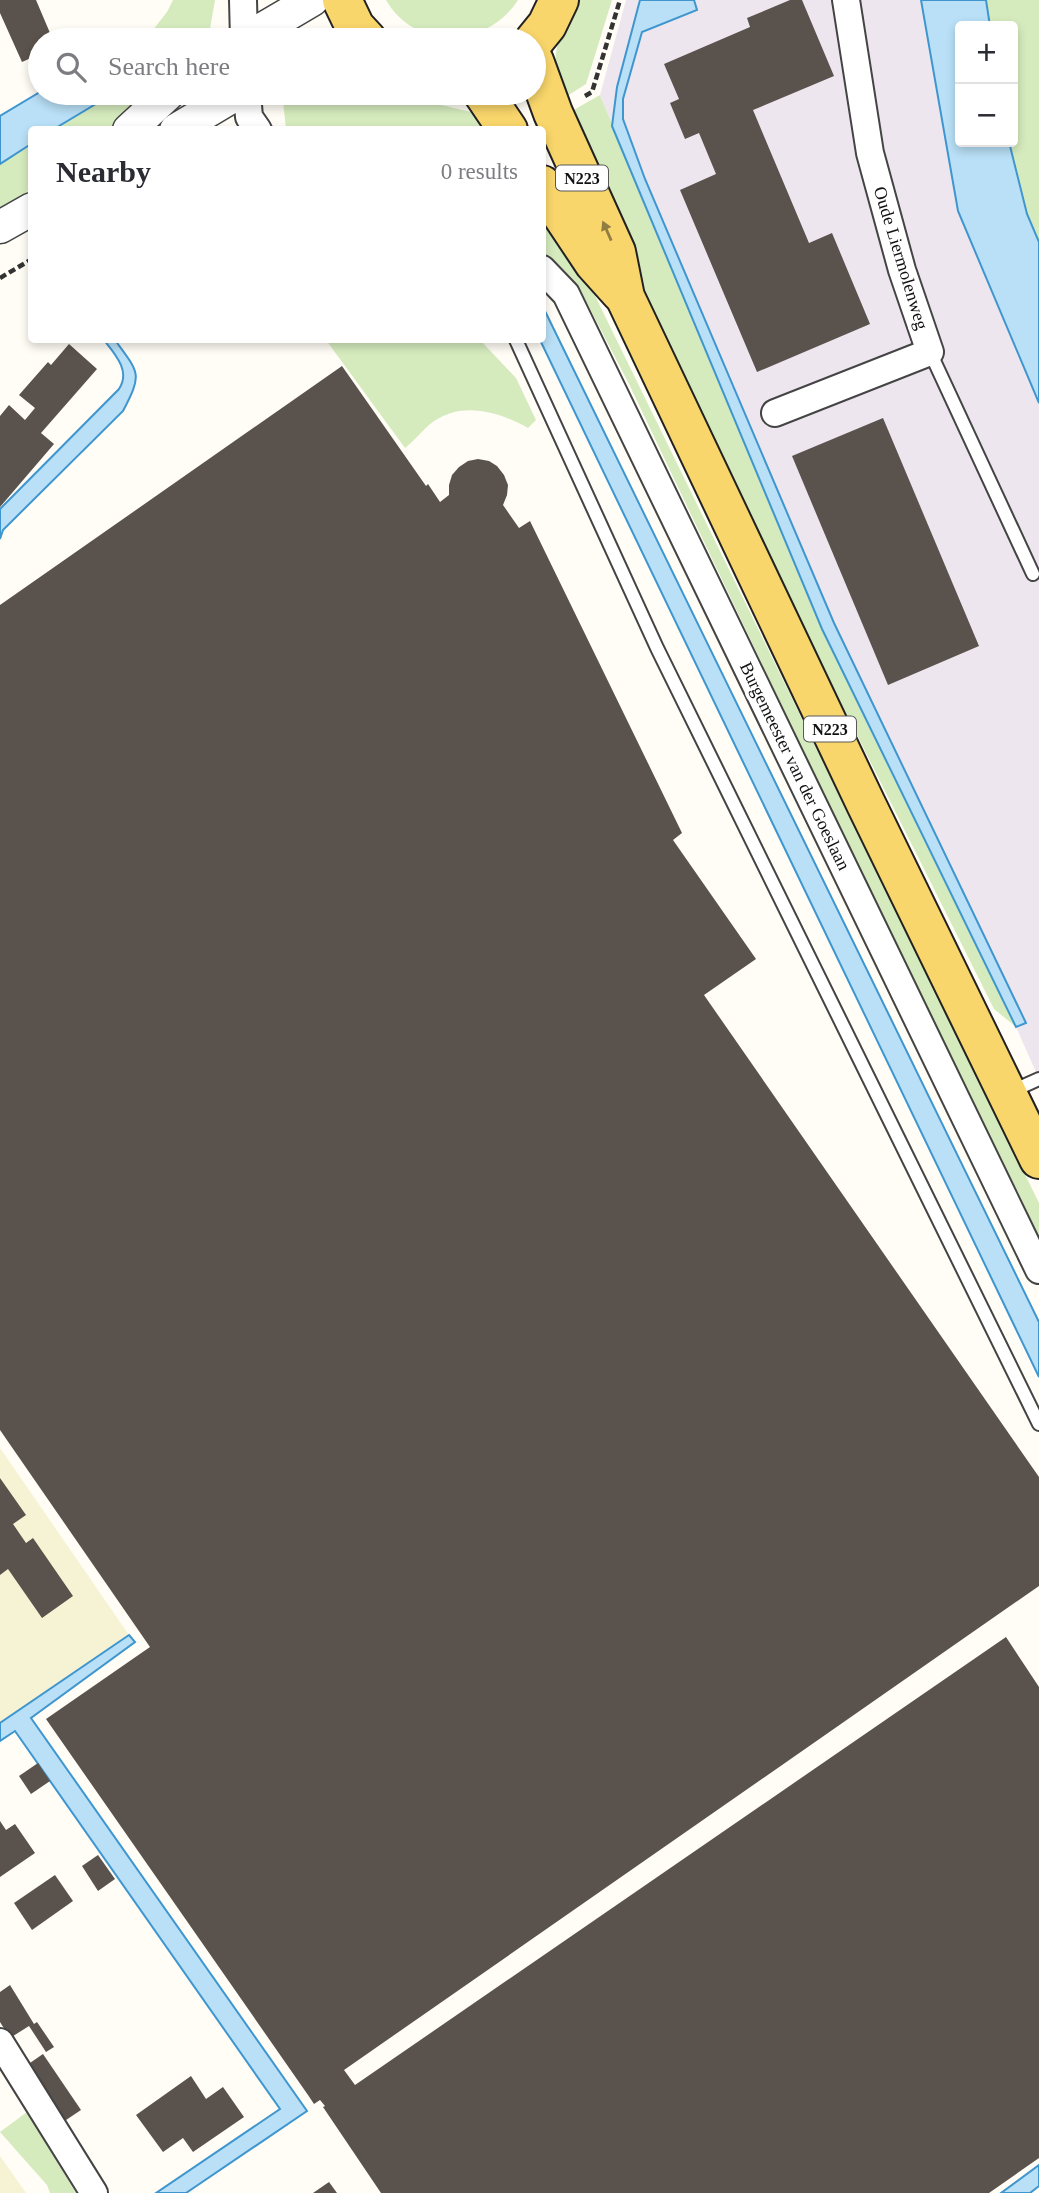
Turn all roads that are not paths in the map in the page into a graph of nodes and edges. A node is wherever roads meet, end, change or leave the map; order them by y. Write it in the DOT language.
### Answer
graph roads {
  1 [pos="243,0"];
  2 [pos="312,0"];
  3 [pos="342,0"];
  4 [pos="559,0"];
  5 [pos="846,0"];
  6 [pos="244,28"];
  7 [pos="264,28"];
  8 [pos="354,28"];
  9 [pos="545,28"];
  10 [pos="546,94"];
  11 [pos="156,105"];
  12 [pos="218,105"];
  13 [pos="248,105"];
  14 [pos="491,105"];
  15 [pos="133,126"];
  16 [pos="183,126"];
  17 [pos="255,126"];
  18 [pos="505,126"];
  19 [pos="546,190"];
  20 [pos="28,211"];
  21 [pos="0,228"];
  22 [pos="546,273"];
  23 [pos="625,297"];
  24 [pos="517,343"];
  25 [pos="930,352"];
  26 [pos="775,413"];
  27 [pos="1033,574"];
  28 [pos="1023,1086"];
  29 [pos="1039,1158"];
  30 [pos="1039,1270"];
  31 [pos="1039,1424"];
  32 [pos="0,2042"];
  33 [pos="94,2193"];
  1 -- 6 [label="street"];
  2 -- 7 [label="street"];
  3 -- 8 [label="main road"];
  4 -- 9 [label="main road"];
  5 -- 25 [label="street, Oude Liermolenweg"];
  23 -- 10 [label="main road, N223, one-way"];
  11 -- 15 [label="street"];
  12 -- 16 [label="street"];
  13 -- 17 [label="street"];
  14 -- 18 [label="main road"];
  19 -- 23 [label="main road, N223"];
  20 -- 21 [label="street"];
  22 -- 30 [label="street, Burgemeester van der Goeslaan"];
  23 -- 28 [label="main road, N223"];
  24 -- 31 [label="lane"];
  25 -- 26 [label="street, Oude Liermolenweg"];
  25 -- 27 [label="lane"];
  28 -- 29 [label="main road, N223"];
  32 -- 33 [label="street"];
}
